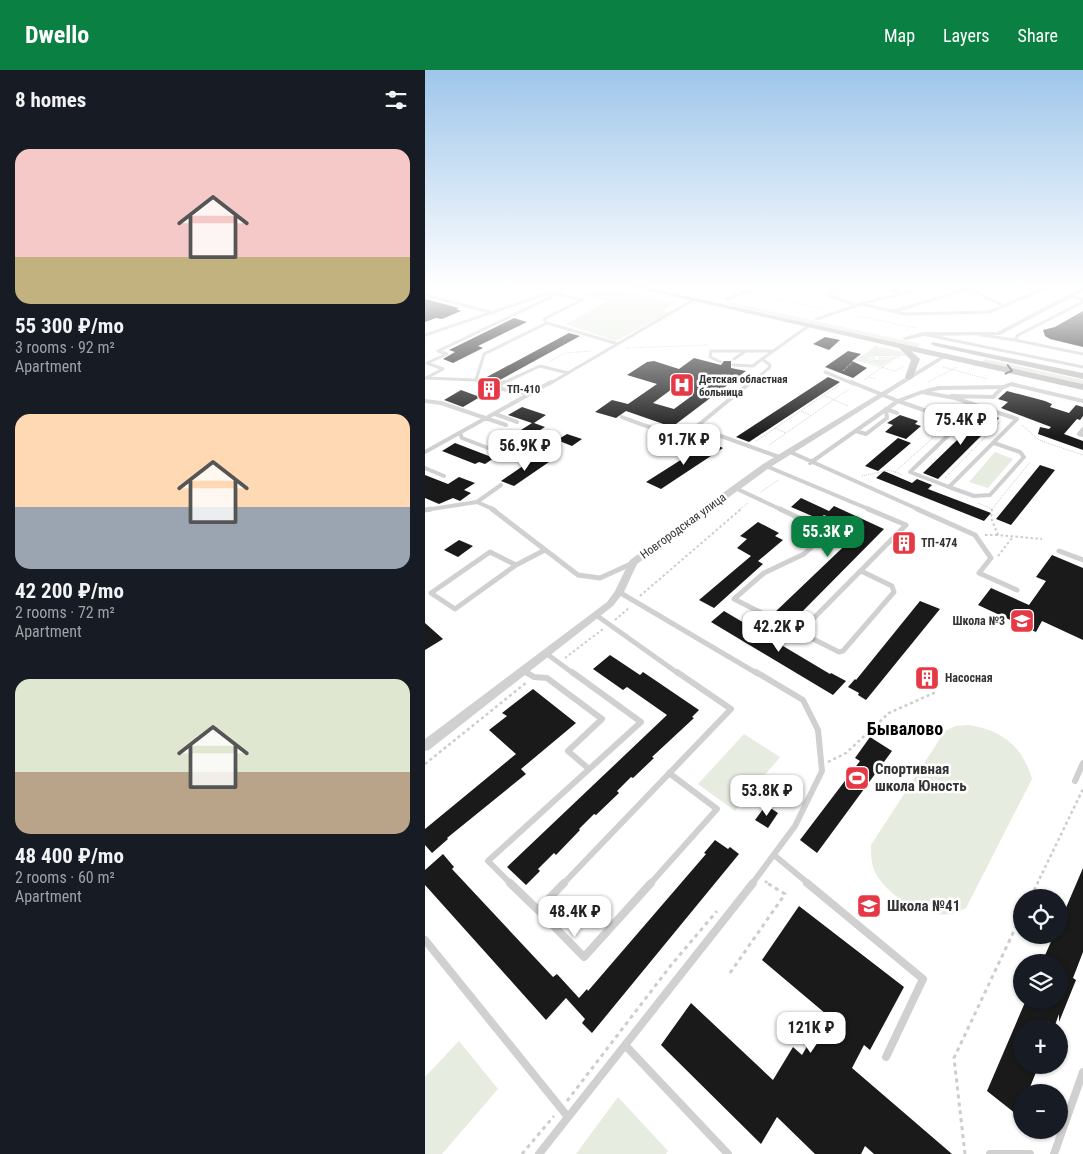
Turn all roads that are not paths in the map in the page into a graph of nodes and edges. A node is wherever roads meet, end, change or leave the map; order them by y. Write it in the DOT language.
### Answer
graph roads {
  1 [pos="470,336"];
  2 [pos="522,336"];
  3 [pos="590,336"];
  4 [pos="632,336"];
  5 [pos="795,336"];
  6 [pos="847,336"];
  7 [pos="893,336"];
  8 [pos="923,336"];
  9 [pos="929,336"];
  10 [pos="986,336"];
  11 [pos="1018,336"];
  12 [pos="1015,340"];
  13 [pos="618,344"];
  14 [pos="900,347"];
  15 [pos="953,348"];
  16 [pos="913,350"];
  17 [pos="746,351"];
  18 [pos="771,352"];
  19 [pos="1083,354"];
  20 [pos="945,356"];
  21 [pos="989,356"];
  22 [pos="734,359"];
  23 [pos="762,359"];
  24 [pos="721,362"];
  25 [pos="426,364"];
  26 [pos="733,365"];
  27 [pos="985,365"];
  28 [pos="1083,367"];
  29 [pos="825,372"];
  30 [pos="568,373"];
  31 [pos="1083,376"];
  32 [pos="909,377"];
  33 [pos="425,378"];
  34 [pos="476,380"];
  35 [pos="1071,384"];
  36 [pos="498,386"];
  37 [pos="1004,387"];
  38 [pos="1083,387"];
  39 [pos="923,391"];
  40 [pos="1083,391"];
  41 [pos="531,394"];
  42 [pos="881,394"];
  43 [pos="943,396"];
  44 [pos="898,400"];
  45 [pos="1083,400"];
  46 [pos="425,402"];
  47 [pos="886,409"];
  48 [pos="897,413"];
  49 [pos="495,414"];
  50 [pos="622,417"];
  51 [pos="487,418"];
  52 [pos="517,422"];
  53 [pos="506,425"];
  54 [pos="695,428"];
  55 [pos="1083,430"];
  56 [pos="856,431"];
  57 [pos="460,433"];
  58 [pos="1083,435"];
  59 [pos="993,443"];
  60 [pos="425,452"];
  61 [pos="788,452"];
  62 [pos="501,453"];
  63 [pos="779,457"];
  64 [pos="811,463"];
  65 [pos="766,466"];
  66 [pos="425,468"];
  67 [pos="444,476"];
  68 [pos="501,485"];
  69 [pos="949,487"];
  70 [pos="735,488"];
  71 [pos="477,502"];
  72 [pos="425,510"];
  73 [pos="545,550"];
  74 [pos="1059,551"];
  75 [pos="1083,560"];
  76 [pos="633,562"];
  77 [pos="515,565"];
  78 [pos="861,571"];
  79 [pos="1017,590"];
  80 [pos="619,592"];
  81 [pos="596,615"];
  82 [pos="799,633"];
  83 [pos="547,654"];
  84 [pos="525,671"];
  85 [pos="425,746"];
  86 [pos="1083,763"];
  87 [pos="589,769"];
  88 [pos="669,774"];
  89 [pos="1075,781"];
  90 [pos="774,855"];
  91 [pos="538,910"];
  92 [pos="425,940"];
  93 [pos="625,1045"];
  94 [pos="886,1057"];
  95 [pos="1083,1072"];
  96 [pos="568,1117"];
  97 [pos="539,1154"];
  98 [pos="728,1154"];
  99 [pos="990,1154"];
  100 [pos="1030,1154"];
  101 [pos="1054,1154"];
  1 -- 25 [label="lane"];
  2 -- 34 [label="lane"];
  3 -- 13 [label="lane"];
  4 -- 13 [label="lane"];
  5 -- 18 [label="lane"];
  6 -- 14 [label="main road"];
  7 -- 8 [label="main road"];
  8 -- 9 [label="street"];
  8 -- 15 [label="main road"];
  8 -- 16 [label="main road"];
  8 -- 28 [label="lane"];
  10 -- 12 [label="lane"];
  11 -- 12 [label="lane"];
  12 -- 19 [label="lane"];
  13 -- 30 [label="lane"];
  14 -- 16 [label="main road"];
  14 -- 32 [label="main road"];
  15 -- 20 [label="main road"];
  15 -- 21 [label="main road"];
  16 -- 20 [label="main road"];
  17 -- 18 [label="lane"];
  17 -- 22 [label="lane"];
  17 -- 24 [label="lane"];
  18 -- 23 [label="lane"];
  20 -- 27 [label="main road"];
  20 -- 32 [label="street, Новгородская улица"];
  21 -- 27 [label="main road"];
  21 -- 31 [label="main road"];
  23 -- 26 [label="lane"];
  23 -- 54 [label="lane"];
  25 -- 33 [label="lane"];
  27 -- 35 [label="main road, one-way"];
  29 -- 42 [label="lane"];
  30 -- 36 [label="lane"];
  30 -- 41 [label="lane"];
  32 -- 42 [label="street, Новгородская улица"];
  33 -- 34 [label="lane"];
  34 -- 36 [label="lane"];
  35 -- 38 [label="main road"];
  35 -- 40 [label="lane"];
  36 -- 41 [label="lane"];
  37 -- 39 [label="lane"];
  37 -- 43 [label="lane"];
  37 -- 45 [label="lane"];
  39 -- 43 [label="lane"];
  39 -- 44 [label="lane"];
  41 -- 49 [label="lane"];
  42 -- 44 [label="lane"];
  42 -- 61 [label="street, Новгородская улица"];
  43 -- 59 [label="lane"];
  44 -- 47 [label="lane"];
  44 -- 69 [label="lane"];
  46 -- 51 [label="lane"];
  47 -- 48 [label="lane"];
  47 -- 56 [label="lane"];
  47 -- 56 [label="lane"];
  49 -- 51 [label="lane"];
  49 -- 52 [label="lane"];
  50 -- 54 [label="lane"];
  51 -- 53 [label="lane"];
  51 -- 57 [label="lane"];
  54 -- 63 [label="lane"];
  55 -- 58 [label="lane"];
  56 -- 64 [label="lane"];
  57 -- 60 [label="lane"];
  57 -- 62 [label="lane"];
  59 -- 69 [label="lane"];
  59 -- 69 [label="lane"];
  61 -- 63 [label="street, Новгородская улица"];
  61 -- 64 [label="lane"];
  63 -- 65 [label="street, Новгородская улица"];
  64 -- 79 [label="lane"];
  65 -- 70 [label="street, Новгородская улица"];
  65 -- 78 [label="lane"];
  66 -- 67 [label="lane"];
  68 -- 71 [label="lane"];
  70 -- 76 [label="street, Новгородская улица"];
  70 -- 82 [label="lane"];
  71 -- 72 [label="lane"];
  71 -- 73 [label="lane"];
  73 -- 76 [label="lane"];
  73 -- 77 [label="lane"];
  74 -- 75 [label="lane"];
  76 -- 80 [label="street, Новгородская улица"];
  77 -- 77 [label="lane"];
  78 -- 82 [label="lane"];
  78 -- 82 [label="lane"];
  80 -- 81 [label="street, Новгородская улица"];
  80 -- 90 [label="lane"];
  81 -- 83 [label="street, Новгородская улица"];
  81 -- 88 [label="lane"];
  83 -- 84 [label="street, Новгородская улица"];
  83 -- 87 [label="lane"];
  84 -- 85 [label="street, Новгородская улица"];
  84 -- 87 [label="lane"];
  86 -- 89 [label="lane"];
  87 -- 91 [label="lane"];
  88 -- 91 [label="lane"];
  88 -- 91 [label="lane"];
  90 -- 93 [label="lane"];
  90 -- 94 [label="lane"];
  92 -- 96 [label="lane"];
  93 -- 96 [label="lane"];
  93 -- 98 [label="lane"];
  95 -- 101 [label="lane"];
  96 -- 97 [label="lane"];
  99 -- 100 [label="lane"];
}
